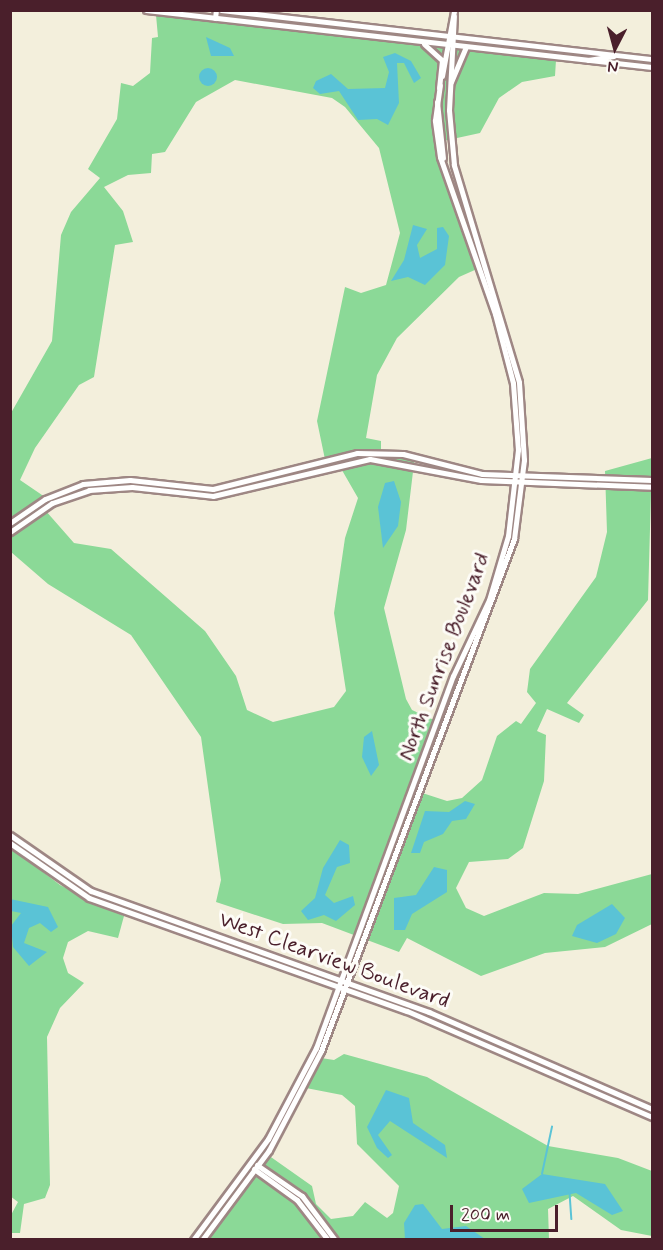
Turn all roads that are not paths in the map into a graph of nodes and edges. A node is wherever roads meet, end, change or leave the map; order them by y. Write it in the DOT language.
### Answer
graph roads {
  1 [pos="147,10"];
  2 [pos="216,10"];
  3 [pos="221,10"];
  4 [pos="454,11"];
  5 [pos="211,15"];
  6 [pos="453,36"];
  7 [pos="417,41"];
  8 [pos="451,45"];
  9 [pos="466,47"];
  10 [pos="585,51"];
  11 [pos="549,55"];
  12 [pos="622,55"];
  13 [pos="652,59"];
  14 [pos="588,60"];
  15 [pos="652,67"];
  16 [pos="451,82"];
  17 [pos="439,88"];
  18 [pos="437,100"];
  19 [pos="450,141"];
  20 [pos="441,143"];
  21 [pos="442,165"];
  22 [pos="520,480"];
  23 [pos="652,480"];
  24 [pos="652,487"];
  25 [pos="10,523"];
  26 [pos="10,532"];
  27 [pos="10,835"];
  28 [pos="10,843"];
  29 [pos="116,905"];
  30 [pos="365,923"];
  31 [pos="361,937"];
  32 [pos="344,984"];
  33 [pos="319,1049"];
  34 [pos="652,1109"];
  35 [pos="652,1117"];
  36 [pos="256,1167"];
  37 [pos="193,1239"];
  38 [pos="202,1239"];
  39 [pos="328,1239"];
  40 [pos="335,1239"];
  1 -- 5 [label="street"];
  2 -- 5 [label="street"];
  3 -- 6 [label="street"];
  4 -- 6 [label="street, North Sunrise Boulevard"];
  5 -- 7 [label="street"];
  6 -- 8 [label="street, North Sunrise Boulevard"];
  6 -- 10 [label="street"];
  7 -- 8 [label="street"];
  7 -- 17 [label="street"];
  8 -- 9 [label="street"];
  8 -- 16 [label="street, North Sunrise Boulevard"];
  8 -- 17 [label="street, North Sunrise Boulevard"];
  9 -- 11 [label="street"];
  9 -- 16 [label="street"];
  10 -- 11 [label="street"];
  10 -- 12 [label="street"];
  11 -- 14 [label="street"];
  12 -- 13 [label="street"];
  12 -- 14 [label="street"];
  14 -- 15 [label="street"];
  16 -- 19 [label="street, North Sunrise Boulevard"];
  17 -- 18 [label="street, North Sunrise Boulevard"];
  18 -- 20 [label="street"];
  18 -- 21 [label="street, North Sunrise Boulevard"];
  19 -- 20 [label="street"];
  19 -- 22 [label="street, North Sunrise Boulevard"];
  20 -- 21 [label="street"];
  21 -- 22 [label="street, North Sunrise Boulevard"];
  22 -- 23 [label="street"];
  22 -- 24 [label="street"];
  22 -- 25 [label="street"];
  22 -- 26 [label="street"];
  22 -- 30 [label="street, North Sunrise Boulevard"];
  22 -- 30 [label="street, North Sunrise Boulevard"];
  27 -- 29 [label="street, West Clearview Boulevard"];
  28 -- 29 [label="street, West Clearview Boulevard"];
  29 -- 32 [label="street, West Clearview Boulevard"];
  30 -- 31 [label="street, North Sunrise Boulevard"];
  31 -- 32 [label="street, North Sunrise Boulevard"];
  31 -- 32 [label="street, North Sunrise Boulevard"];
  32 -- 33 [label="street, North Sunrise Boulevard"];
  32 -- 34 [label="street, West Clearview Boulevard"];
  32 -- 35 [label="street, West Clearview Boulevard"];
  33 -- 36 [label="street, North Sunrise Boulevard"];
  33 -- 37 [label="street, North Sunrise Boulevard"];
  36 -- 38 [label="street, North Sunrise Boulevard"];
  36 -- 39 [label="street"];
  36 -- 40 [label="street"];
}
